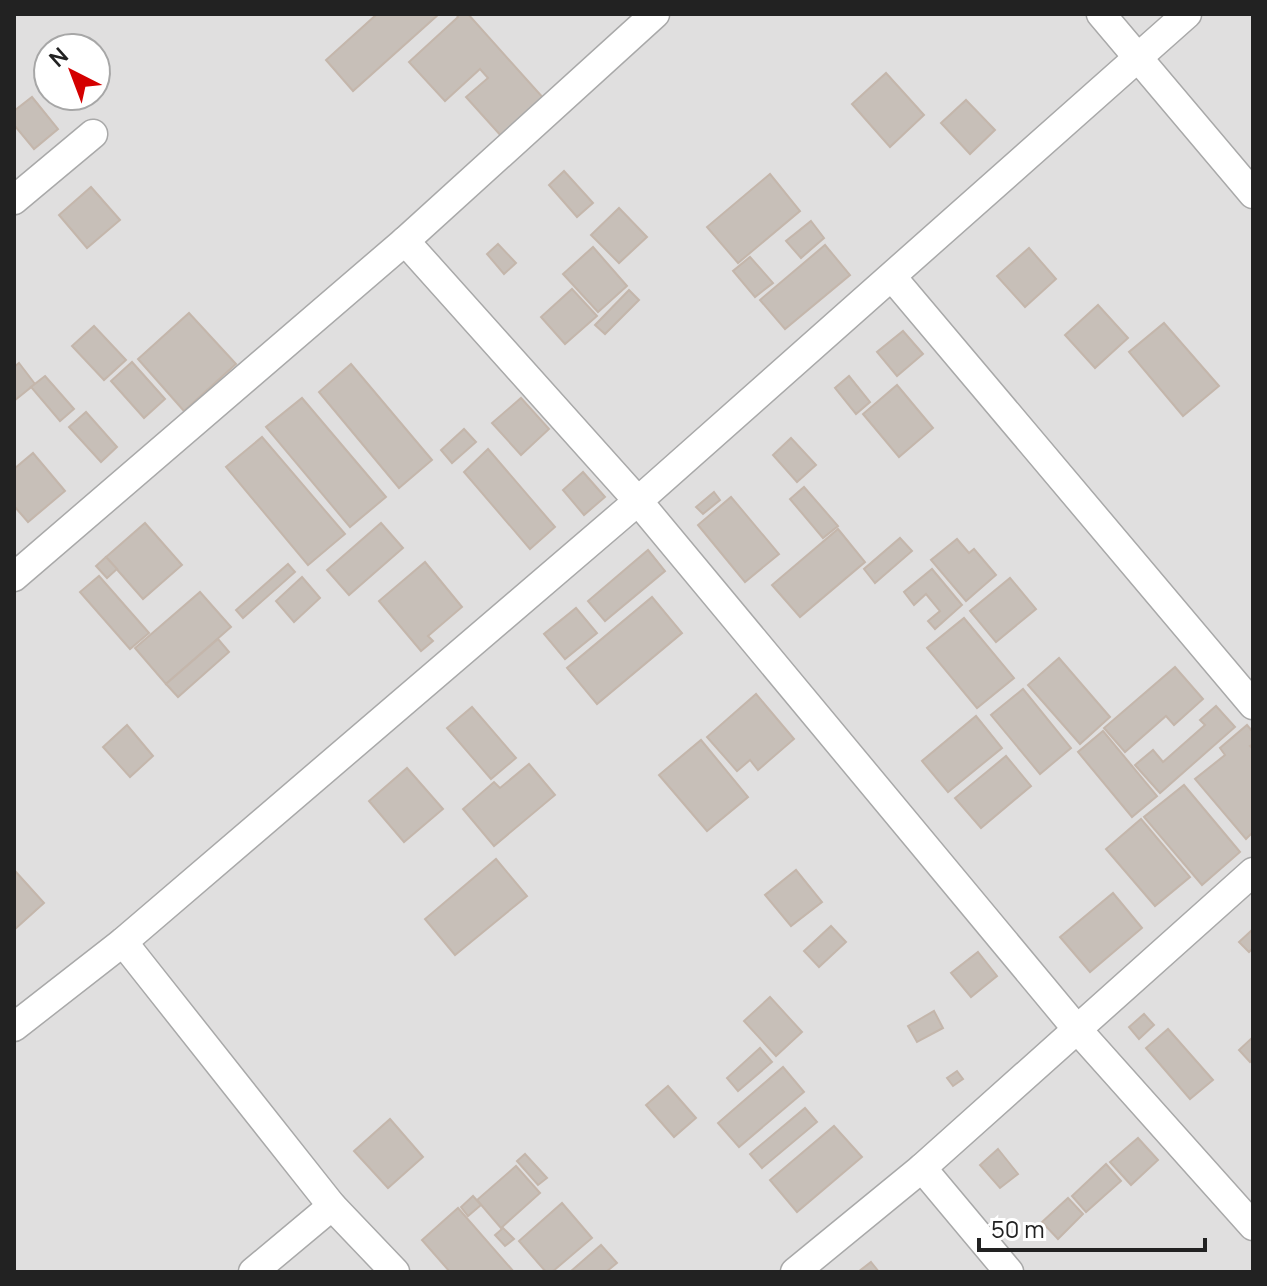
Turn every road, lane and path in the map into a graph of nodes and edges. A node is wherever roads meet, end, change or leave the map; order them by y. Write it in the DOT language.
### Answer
graph roads {
  1 [pos="655,14"];
  2 [pos="1101,14"];
  3 [pos="1187,14"];
  4 [pos="1138,58"];
  5 [pos="93,134"];
  6 [pos="1253,194"];
  7 [pos="14,200"];
  8 [pos="405,241"];
  9 [pos="892,277"];
  10 [pos="638,501"];
  11 [pos="14,577"];
  12 [pos="1253,705"];
  13 [pos="1253,872"];
  14 [pos="123,942"];
  15 [pos="14,1027"];
  16 [pos="1076,1028"];
  17 [pos="922,1168"];
  18 [pos="332,1206"];
  19 [pos="1253,1226"];
  20 [pos="253,1272"];
  21 [pos="395,1272"];
  22 [pos="795,1272"];
  23 [pos="1009,1272"];
  1 -- 8 [label="street"];
  2 -- 4 [label="street"];
  3 -- 4 [label="street"];
  4 -- 6 [label="street"];
  4 -- 9 [label="street"];
  5 -- 7 [label="street"];
  8 -- 10 [label="street"];
  8 -- 11 [label="street"];
  9 -- 10 [label="street"];
  9 -- 12 [label="street"];
  10 -- 14 [label="street"];
  10 -- 16 [label="street"];
  13 -- 16 [label="street"];
  14 -- 15 [label="street"];
  14 -- 18 [label="street"];
  16 -- 17 [label="street"];
  16 -- 19 [label="street"];
  17 -- 22 [label="street"];
  17 -- 23 [label="street"];
  18 -- 20 [label="street"];
  18 -- 21 [label="street"];
}
